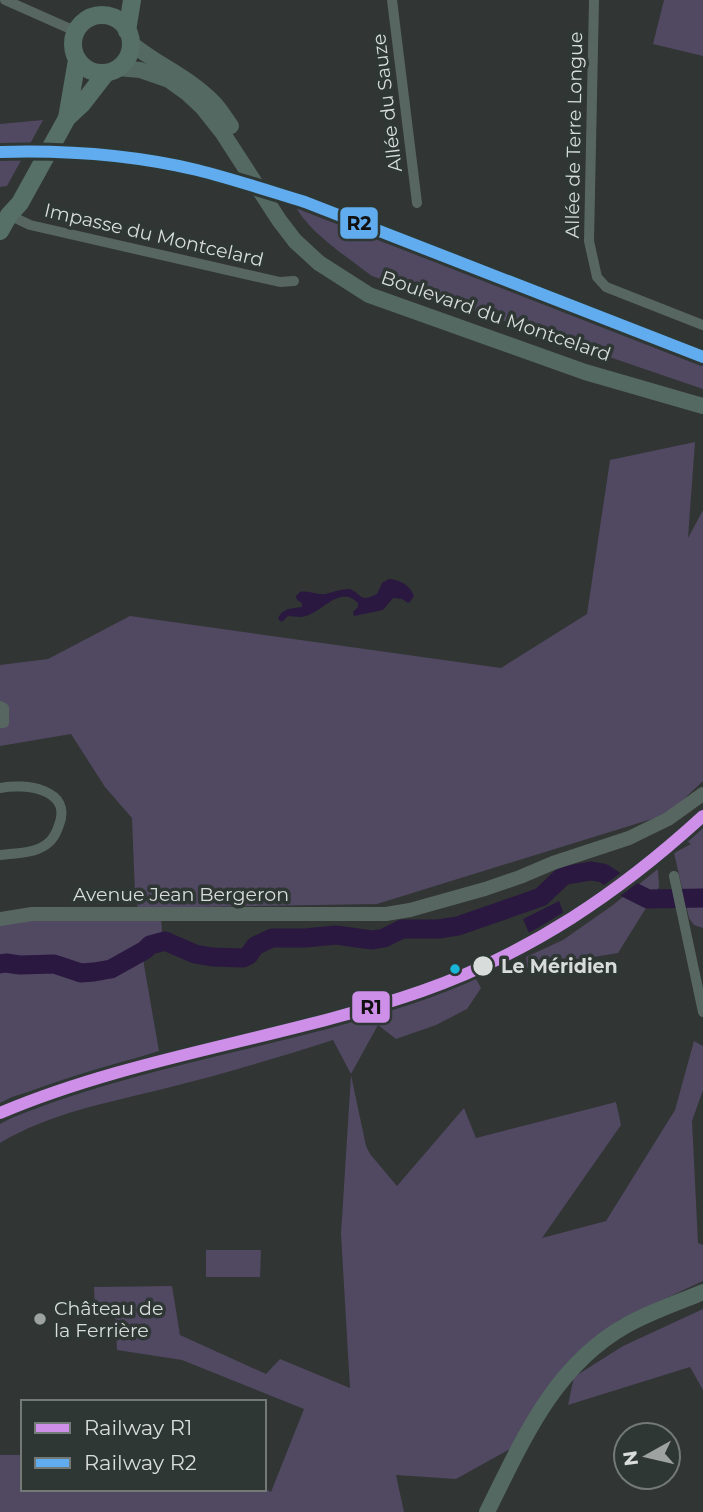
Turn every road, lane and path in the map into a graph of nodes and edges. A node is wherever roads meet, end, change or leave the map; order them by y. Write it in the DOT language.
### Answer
graph roads {
  1 [pos="5,0"];
  2 [pos="114,0"];
  3 [pos="132,0"];
  4 [pos="392,0"];
  5 [pos="594,0"];
  6 [pos="97,15"];
  7 [pos="75,32"];
  8 [pos="129,37"];
  9 [pos="77,60"];
  10 [pos="112,70"];
  11 [pos="66,120"];
  12 [pos="247,159"];
  13 [pos="417,203"];
  14 [pos="284,218"];
  15 [pos="8,221"];
  16 [pos="294,282"];
  17 [pos="703,325"];
  18 [pos="703,397"];
  19 [pos="703,406"];
  20 [pos="0,706"];
  21 [pos="0,723"];
  22 [pos="0,788"];
  23 [pos="703,794"];
  24 [pos="0,855"];
  25 [pos="674,876"];
  26 [pos="0,919"];
  27 [pos="703,1012"];
  28 [pos="703,1292"];
  29 [pos="703,1300"];
  30 [pos="486,1512"];
  31 [pos="493,1512"];
  1 -- 7 [label="street"];
  2 -- 6 [label="main road"];
  3 -- 8 [label="main road"];
  4 -- 13 [label="street, Allée du Sauze"];
  5 -- 17 [label="street, Allée de Terre Longue"];
  6 -- 7 [label="main road"];
  6 -- 8 [label="main road"];
  7 -- 9 [label="main road"];
  8 -- 10 [label="main road"];
  8 -- 12 [label="main road, Boulevard du Montcelard"];
  9 -- 10 [label="main road"];
  9 -- 11 [label="main road"];
  10 -- 11 [label="main road"];
  10 -- 12 [label="main road, Boulevard du Montcelard"];
  11 -- 15 [label="main road"];
  12 -- 14 [label="main road, Boulevard du Montcelard"];
  14 -- 18 [label="main road, Boulevard du Montcelard"];
  14 -- 19 [label="main road, Boulevard du Montcelard"];
  15 -- 16 [label="street, Impasse du Montcelard"];
  20 -- 21 [label="street"];
  22 -- 24 [label="street"];
  23 -- 26 [label="street, Avenue Jean Bergeron"];
  25 -- 27 [label="street"];
  28 -- 30 [label="main road"];
  29 -- 31 [label="main road"];
}
